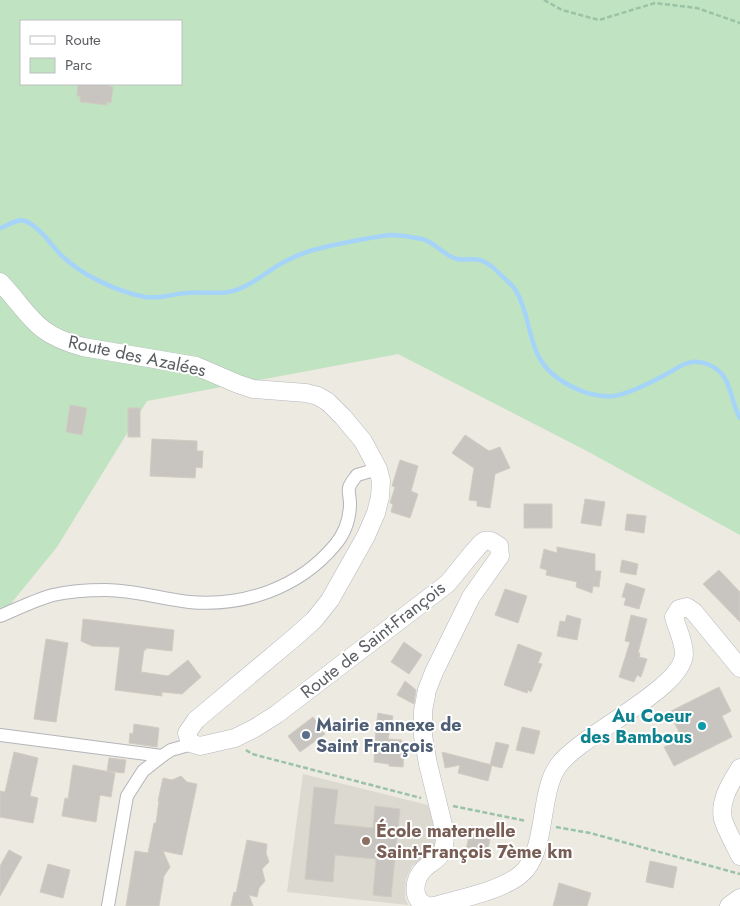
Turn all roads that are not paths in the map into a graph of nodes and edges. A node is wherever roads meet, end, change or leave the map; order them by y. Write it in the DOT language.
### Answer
graph roads {
  1 [pos="0,282"];
  2 [pos="378,469"];
  3 [pos="0,616"];
  4 [pos="740,668"];
  5 [pos="0,735"];
  6 [pos="192,744"];
  7 [pos="162,756"];
  8 [pos="740,768"];
  9 [pos="740,856"];
  10 [pos="740,898"];
  11 [pos="108,906"];
  12 [pos="428,906"];
  13 [pos="434,906"];
  14 [pos="729,906"];
  1 -- 2 [label="main road, Route des Azalées"];
  2 -- 3 [label="street"];
  2 -- 6 [label="main road"];
  4 -- 13 [label="main road"];
  5 -- 7 [label="street"];
  6 -- 7 [label="street"];
  6 -- 12 [label="main road, Route de Saint-François"];
  7 -- 11 [label="street"];
  8 -- 9 [label="main road"];
  10 -- 14 [label="main road"];
}
